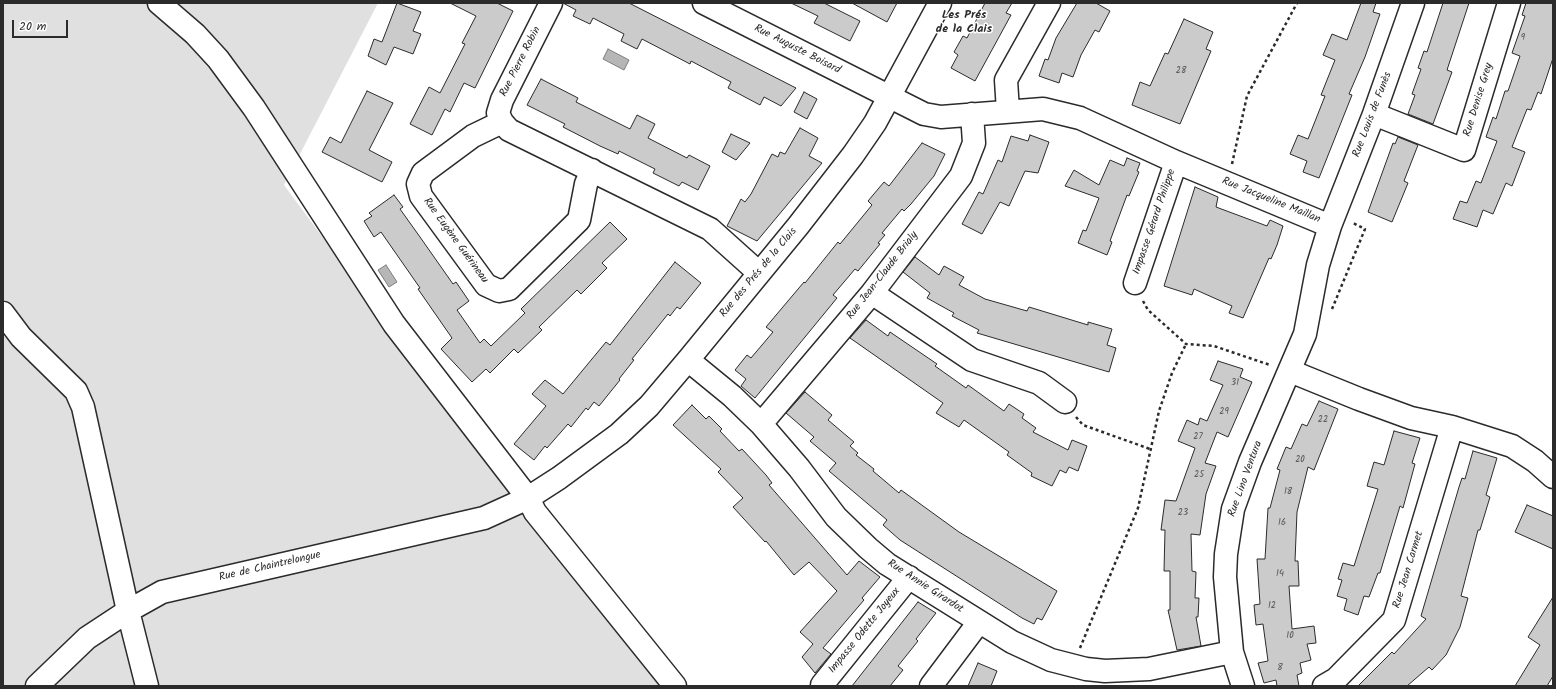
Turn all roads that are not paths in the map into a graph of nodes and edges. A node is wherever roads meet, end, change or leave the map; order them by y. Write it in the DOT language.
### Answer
graph roads {
  1 [pos="159,3"];
  2 [pos="551,3"];
  3 [pos="704,3"];
  4 [pos="940,3"];
  5 [pos="1049,3"];
  6 [pos="1413,3"];
  7 [pos="1509,3"];
  8 [pos="889,96"];
  9 [pos="1008,111"];
  10 [pos="972,114"];
  11 [pos="1374,114"];
  12 [pos="502,122"];
  13 [pos="1176,162"];
  14 [pos="592,170"];
  15 [pos="1332,220"];
  16 [pos="759,273"];
  17 [pos="1135,283"];
  18 [pos="872,293"];
  19 [pos="3,313"];
  20 [pos="688,360"];
  21 [pos="1290,371"];
  22 [pos="1065,402"];
  23 [pos="761,424"];
  24 [pos="1452,427"];
  25 [pos="1553,477"];
  26 [pos="528,498"];
  27 [pos="909,577"];
  28 [pos="128,611"];
  29 [pos="979,622"];
  30 [pos="1232,652"];
  31 [pos="1081,674"];
  32 [pos="822,685"];
  33 [pos="36,686"];
  34 [pos="147,686"];
  35 [pos="675,686"];
  36 [pos="931,686"];
  37 [pos="1243,686"];
  38 [pos="1324,686"];
  1 -- 26 [label="street"];
  2 -- 12 [label="street, Rue Pierre Robin"];
  3 -- 8 [label="street, Rue Auguste Boisard"];
  4 -- 8 [label="street, Rue des Prés de la Clais"];
  5 -- 9 [label="street"];
  6 -- 11 [label="street, Rue Louis de Funès"];
  7 -- 11 [label="street, Rue Denise Grey"];
  8 -- 10 [label="street, Rue Jacqueline Maillan"];
  8 -- 16 [label="street, Rue des Prés de la Clais"];
  9 -- 10 [label="street, Rue Jacqueline Maillan"];
  9 -- 13 [label="street, Rue Jacqueline Maillan"];
  10 -- 18 [label="street, Rue Jean-Claude Brialy"];
  11 -- 15 [label="street, Rue Louis de Funès"];
  12 -- 14 [label="street"];
  12 -- 14 [label="street, Rue Eugène Guérineau"];
  13 -- 15 [label="street, Rue Jacqueline Maillan"];
  13 -- 17 [label="street, Impasse Gérard Philippe"];
  14 -- 16 [label="street"];
  15 -- 21 [label="street, Rue Jacqueline Maillan"];
  16 -- 20 [label="street, Rue des Prés de la Clais"];
  18 -- 22 [label="street"];
  18 -- 23 [label="street, Rue Jean-Claude Brialy"];
  19 -- 28 [label="street"];
  20 -- 23 [label="street, Rue Annie Girardot"];
  20 -- 26 [label="street, Rue des Prés de la Clais"];
  21 -- 24 [label="street"];
  21 -- 30 [label="street, Rue Lino Ventura"];
  23 -- 27 [label="street, Rue Annie Girardot"];
  24 -- 25 [label="street"];
  24 -- 38 [label="street, Rue Jean Carmet"];
  26 -- 28 [label="street, Rue de Chaintrelongue"];
  26 -- 35 [label="street"];
  27 -- 29 [label="street, Rue Annie Girardot"];
  27 -- 32 [label="street, Impasse Odette Joyeux"];
  28 -- 33 [label="street, Rue de Chaintrelongue"];
  28 -- 34 [label="street"];
  29 -- 31 [label="street, Rue Annie Girardot"];
  29 -- 36 [label="street"];
  30 -- 31 [label="street, Rue Annie Girardot"];
  30 -- 37 [label="street, Rue Lino Ventura"];
}
